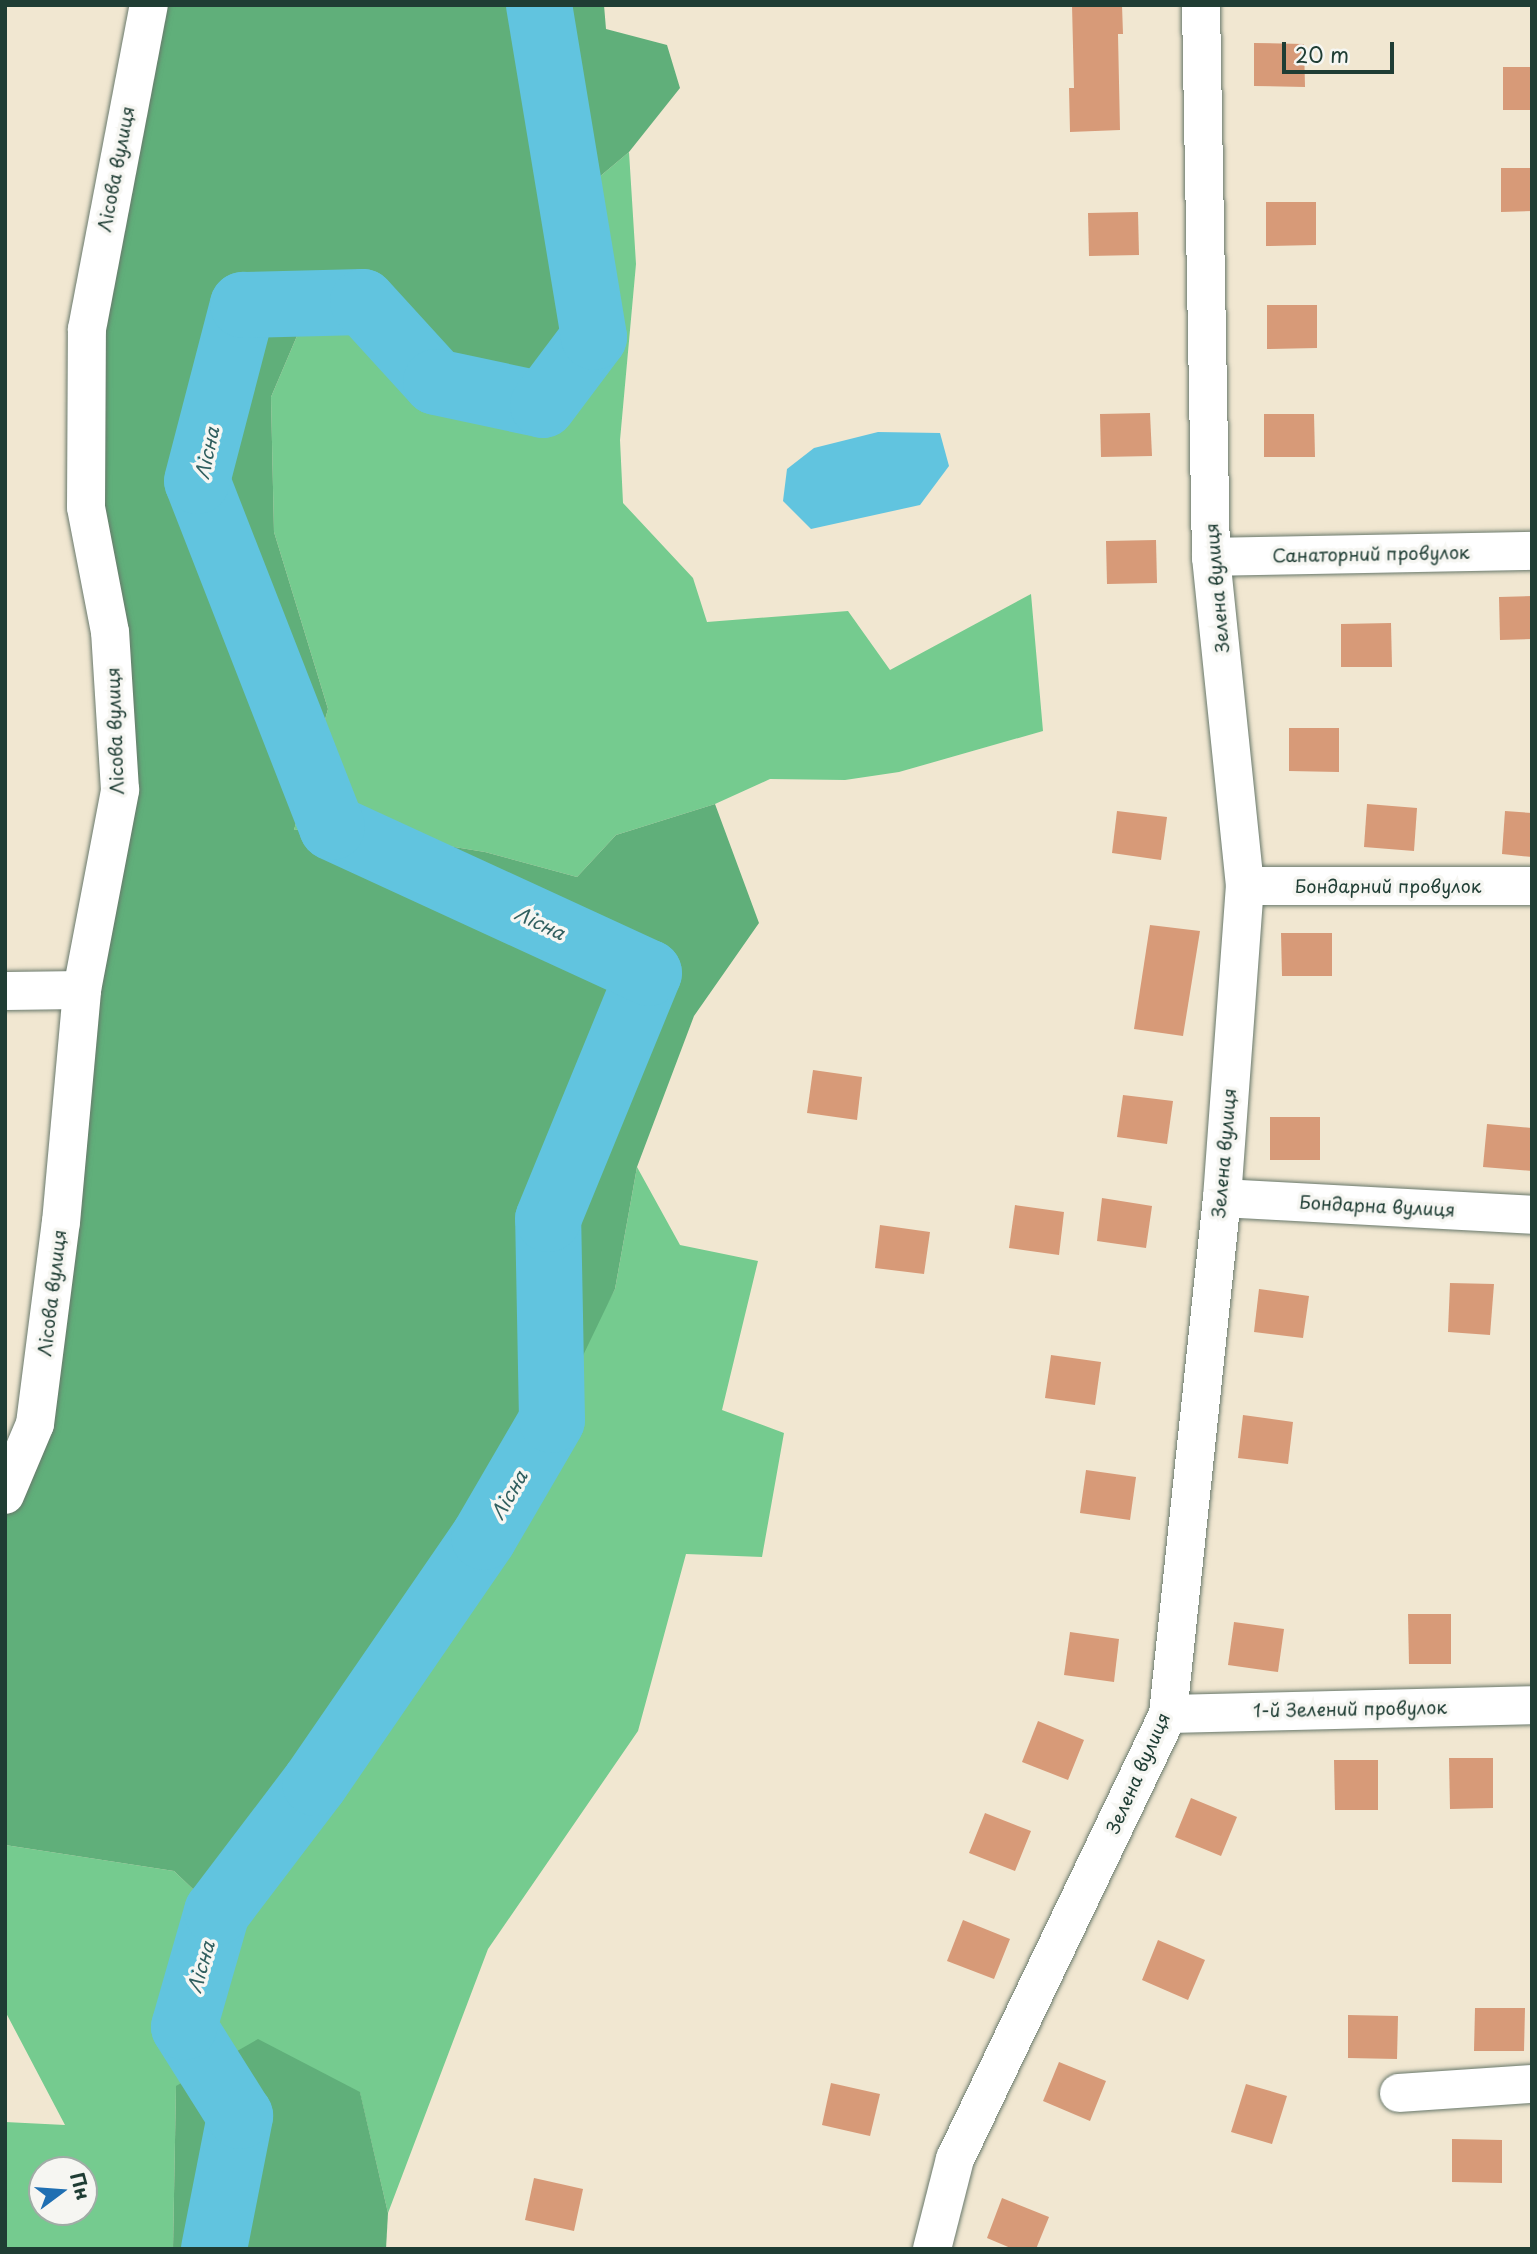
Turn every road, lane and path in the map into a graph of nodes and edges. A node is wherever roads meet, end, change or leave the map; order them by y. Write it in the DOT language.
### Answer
graph roads {
  1 [pos="149,5"];
  2 [pos="1201,5"];
  3 [pos="1532,551"];
  4 [pos="1211,557"];
  5 [pos="1245,886"];
  6 [pos="1532,886"];
  7 [pos="82,990"];
  8 [pos="5,991"];
  9 [pos="1222,1198"];
  10 [pos="1532,1214"];
  11 [pos="5,1495"];
  12 [pos="1532,1705"];
  13 [pos="1168,1714"];
  14 [pos="1532,2084"];
  15 [pos="1399,2093"];
  16 [pos="932,2249"];
  1 -- 7 [label="street, Лісова вулиця"];
  2 -- 4 [label="street, Зелена вулиця"];
  3 -- 4 [label="street, Санаторний провулок"];
  4 -- 5 [label="street, Зелена вулиця"];
  5 -- 6 [label="street, Бондарний провулок"];
  5 -- 9 [label="street, Зелена вулиця"];
  7 -- 8 [label="street"];
  7 -- 11 [label="street, Лісова вулиця"];
  9 -- 10 [label="street, Бондарна вулиця"];
  9 -- 13 [label="street, Зелена вулиця"];
  12 -- 13 [label="street, 1-й Зелений провулок"];
  13 -- 16 [label="street, Зелена вулиця"];
  14 -- 15 [label="street"];
}
